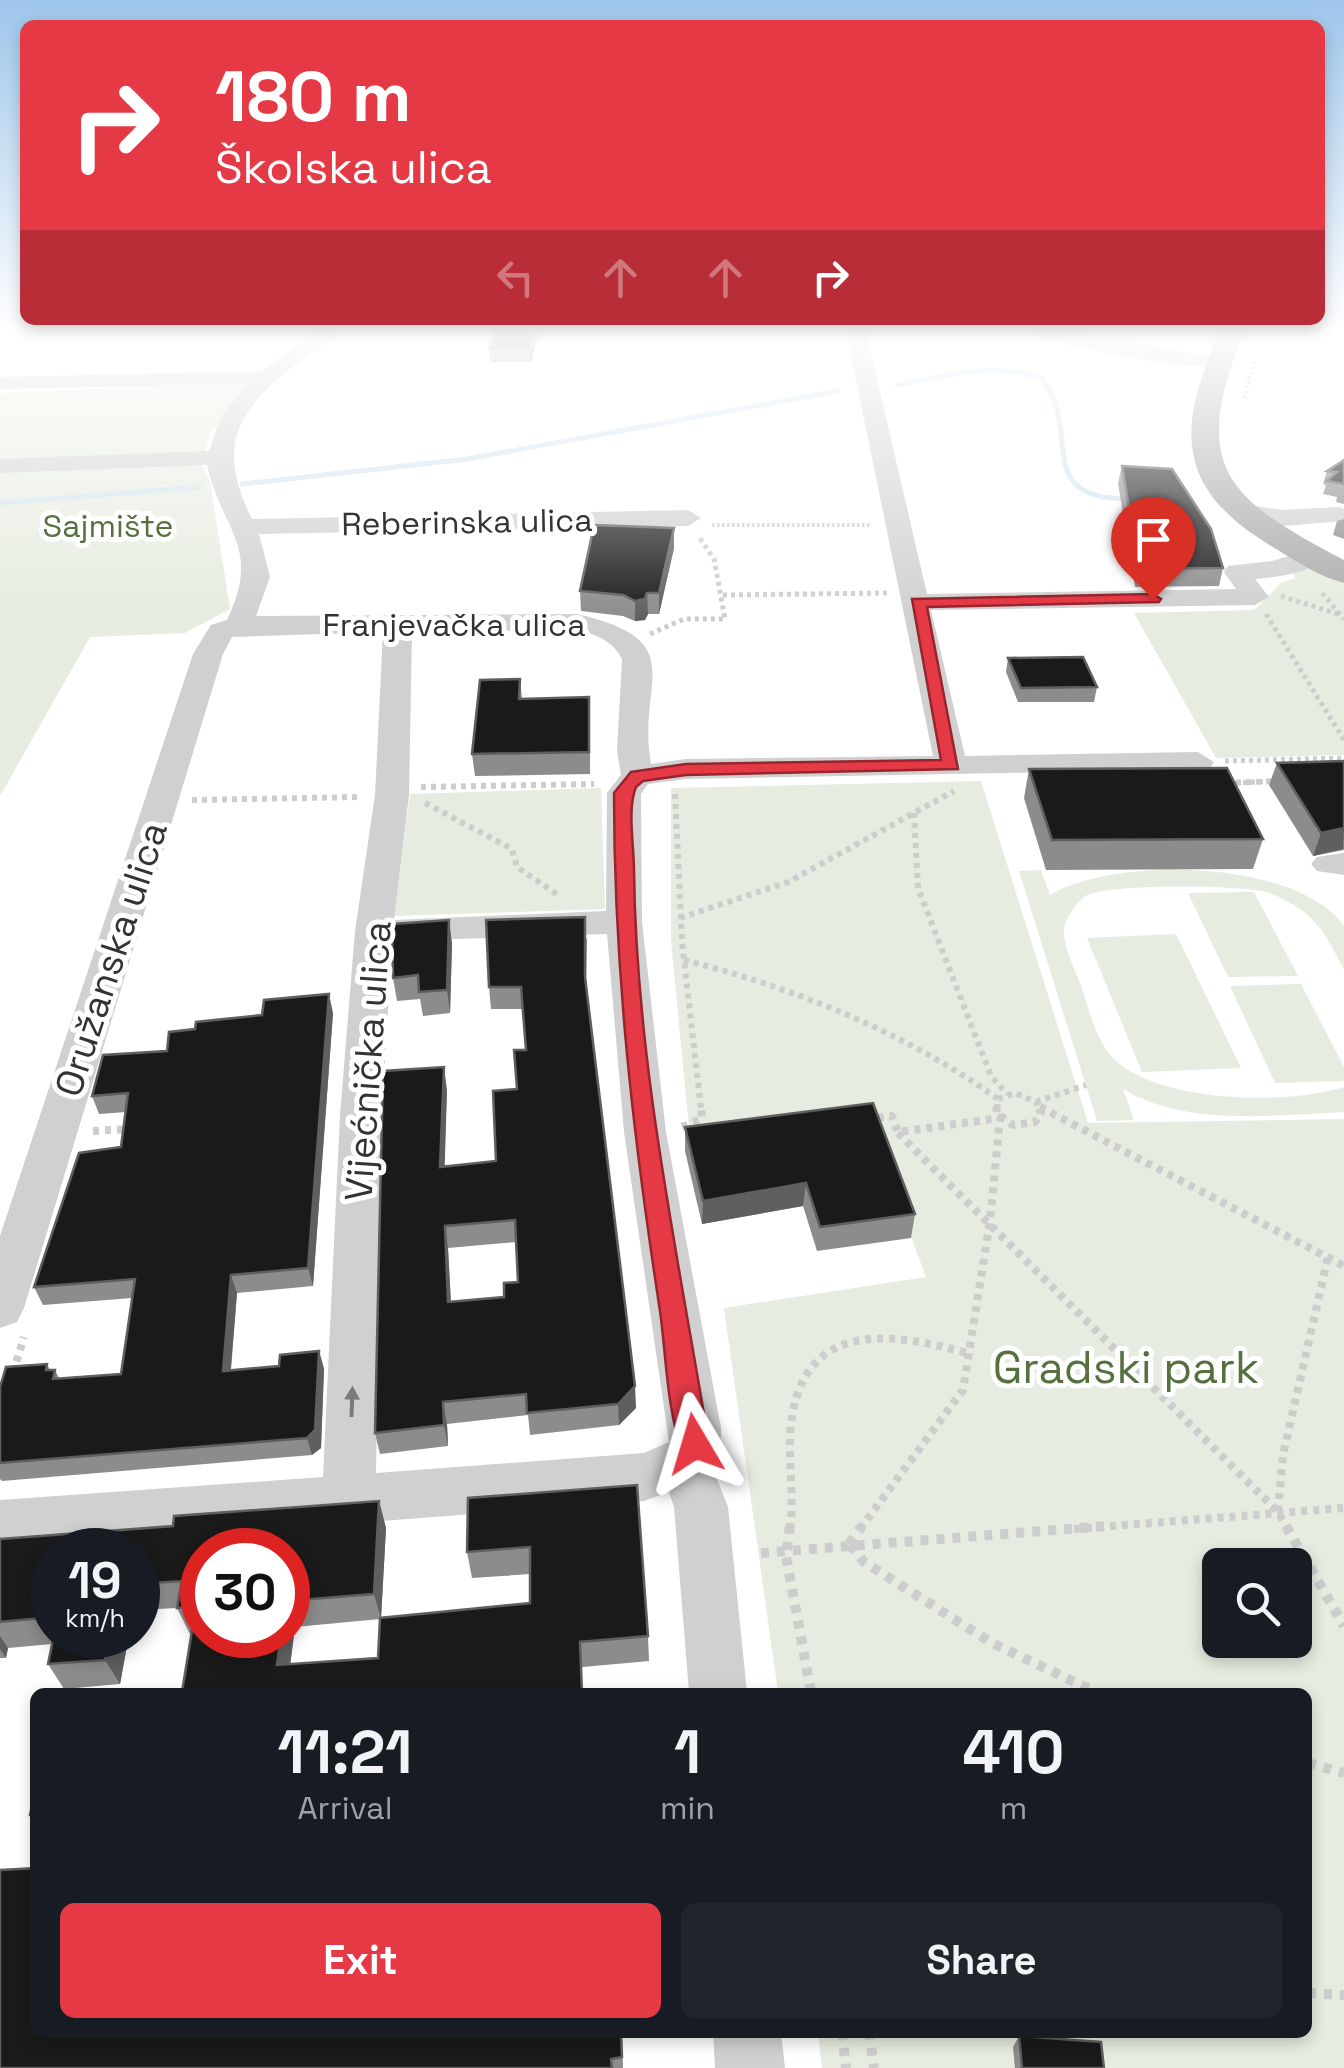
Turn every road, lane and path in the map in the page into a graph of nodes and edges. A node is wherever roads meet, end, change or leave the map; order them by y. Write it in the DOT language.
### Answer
graph roads {
  1 [pos="231,428"];
  2 [pos="878,428"];
  3 [pos="1204,428"];
  4 [pos="218,458"];
  5 [pos="0,466"];
  6 [pos="1246,514"];
  7 [pos="1342,516"];
  8 [pos="696,523"];
  9 [pos="881,525"];
  10 [pos="246,527"];
  11 [pos="1293,544"];
  12 [pos="1344,573"];
  13 [pos="723,595"];
  14 [pos="1255,597"];
  15 [pos="916,598"];
  16 [pos="1341,616"];
  17 [pos="398,624"];
  18 [pos="239,625"];
  19 [pos="630,638"];
  20 [pos="1344,740"];
  21 [pos="1344,758"];
  22 [pos="1198,762"];
  23 [pos="959,775"];
  24 [pos="623,780"];
  25 [pos="400,795"];
  26 [pos="181,800"];
  27 [pos="673,800"];
  28 [pos="914,812"];
  29 [pos="680,918"];
  30 [pos="606,924"];
  31 [pos="374,932"];
  32 [pos="684,960"];
  33 [pos="1086,1085"];
  34 [pos="1007,1094"];
  35 [pos="998,1099"];
  36 [pos="1038,1105"];
  37 [pos="1000,1118"];
  38 [pos="853,1120"];
  39 [pos="143,1128"];
  40 [pos="86,1131"];
  41 [pos="898,1132"];
  42 [pos="690,1138"];
  43 [pos="990,1221"];
  44 [pos="1328,1258"];
  45 [pos="1344,1266"];
  46 [pos="0,1308"];
  47 [pos="970,1354"];
  48 [pos="685,1464"];
  49 [pos="349,1499"];
  50 [pos="1344,1508"];
  51 [pos="1278,1512"];
  52 [pos="0,1525"];
  53 [pos="850,1544"];
  54 [pos="786,1550"];
  55 [pos="761,1552"];
  56 [pos="1344,1626"];
  57 [pos="718,1688"];
  58 [pos="810,1688"];
  59 [pos="1088,1688"];
  60 [pos="1312,1764"];
  61 [pos="1344,1773"];
  62 [pos="1312,1994"];
  63 [pos="1344,1995"];
  64 [pos="748,2038"];
  65 [pos="843,2038"];
  66 [pos="870,2038"];
  67 [pos="750,2068"];
  68 [pos="846,2068"];
  69 [pos="874,2068"];
  1 -- 4 [label="street"];
  2 -- 15 [label="street"];
  3 -- 6 [label="main road"];
  4 -- 5 [label="street"];
  4 -- 10 [label="street"];
  6 -- 7 [label="street"];
  6 -- 11 [label="main road"];
  7 -- 11 [label="street"];
  8 -- 9 [label="path"];
  8 -- 10 [label="street, Reberinska ulica"];
  8 -- 13 [label="path"];
  10 -- 18 [label="street"];
  11 -- 12 [label="main road"];
  11 -- 14 [label="street"];
  13 -- 15 [label="path"];
  13 -- 19 [label="path, Franjevačka ulica"];
  14 -- 15 [label="street"];
  14 -- 16 [label="path"];
  14 -- 20 [label="path"];
  15 -- 23 [label="street"];
  17 -- 18 [label="street, Franjevačka ulica"];
  17 -- 19 [label="street, Franjevačka ulica"];
  17 -- 25 [label="street, Vijećnička ulica"];
  18 -- 46 [label="street, Oružanska ulica"];
  19 -- 24 [label="street"];
  21 -- 22 [label="path"];
  22 -- 23 [label="street"];
  23 -- 24 [label="street"];
  23 -- 28 [label="path"];
  24 -- 25 [label="path"];
  24 -- 30 [label="street"];
  25 -- 26 [label="path"];
  25 -- 30 [label="path"];
  25 -- 31 [label="street, Vijećnička ulica"];
  27 -- 29 [label="path"];
  28 -- 29 [label="path"];
  28 -- 34 [label="path"];
  29 -- 32 [label="path"];
  30 -- 31 [label="street"];
  30 -- 48 [label="street"];
  49 -- 31 [label="street, Vijećnička ulica, one-way"];
  32 -- 35 [label="path"];
  32 -- 42 [label="path"];
  33 -- 36 [label="path"];
  34 -- 35 [label="path"];
  34 -- 36 [label="path"];
  35 -- 37 [label="path"];
  36 -- 37 [label="path"];
  36 -- 44 [label="path"];
  37 -- 41 [label="path"];
  37 -- 43 [label="path"];
  38 -- 41 [label="path"];
  39 -- 40 [label="path"];
  41 -- 43 [label="path"];
  43 -- 47 [label="path"];
  43 -- 51 [label="path"];
  44 -- 45 [label="path"];
  44 -- 51 [label="path"];
  47 -- 53 [label="path"];
  47 -- 54 [label="path"];
  48 -- 49 [label="street"];
  48 -- 57 [label="street"];
  49 -- 52 [label="street"];
  50 -- 51 [label="path"];
  51 -- 53 [label="path"];
  51 -- 56 [label="path"];
  53 -- 54 [label="path"];
  53 -- 59 [label="path"];
  54 -- 55 [label="path"];
  54 -- 58 [label="path"];
  60 -- 61 [label="path"];
  62 -- 63 [label="path"];
  64 -- 67 [label="street"];
  65 -- 68 [label="path"];
  66 -- 69 [label="path"];
}
